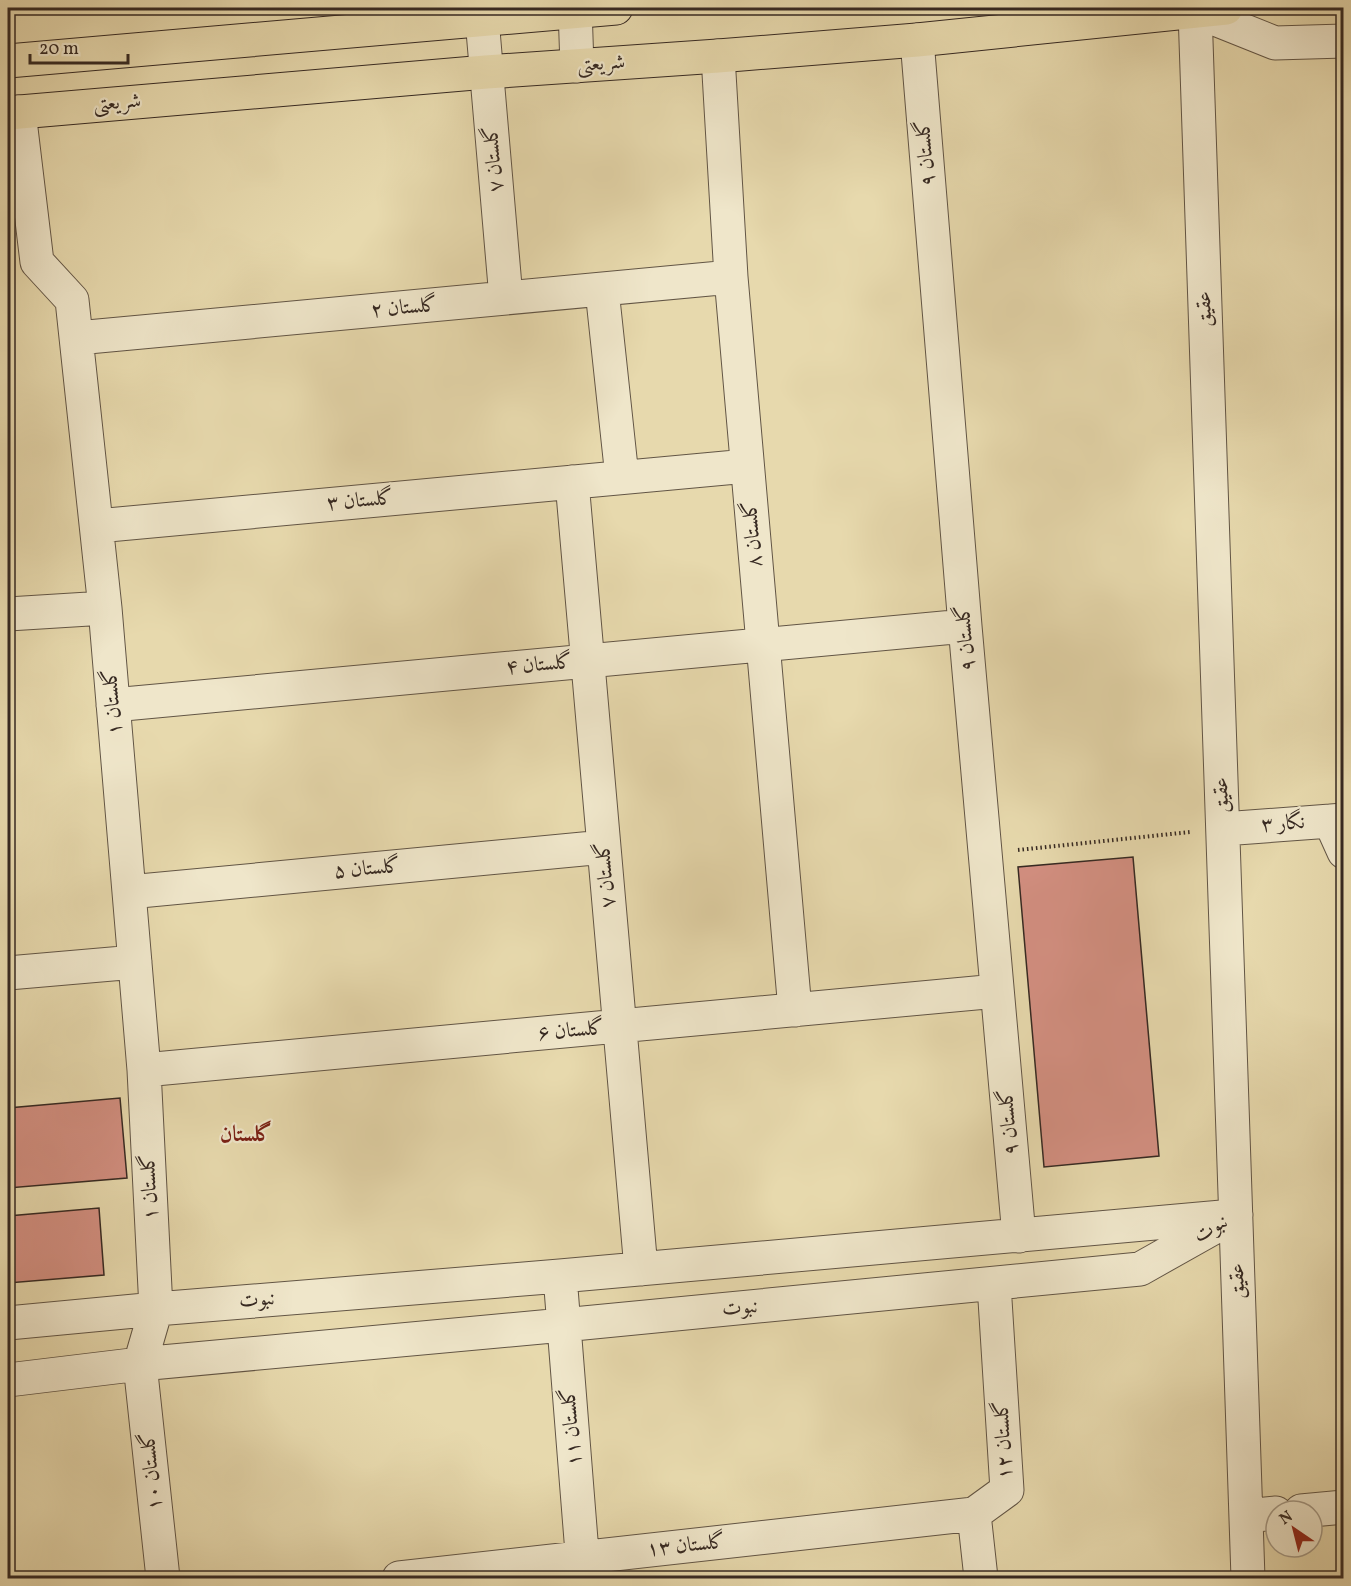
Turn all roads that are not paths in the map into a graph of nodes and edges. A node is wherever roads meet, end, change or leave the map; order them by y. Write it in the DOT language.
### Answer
graph roads {
  1 [pos="616,8"];
  2 [pos="575,9"];
  3 [pos="1210,9"];
  4 [pos="482,20"];
  5 [pos="917,40"];
  6 [pos="1344,41"];
  7 [pos="718,56"];
  8 [pos="8,61"];
  9 [pos="577,66"];
  10 [pos="486,72"];
  11 [pos="13,112"];
  12 [pos="731,278"];
  13 [pos="602,290"];
  14 [pos="506,298"];
  15 [pos="77,338"];
  16 [pos="747,466"];
  17 [pos="622,477"];
  18 [pos="572,482"];
  19 [pos="97,526"];
  20 [pos="105,608"];
  21 [pos="8,615"];
  22 [pos="965,626"];
  23 [pos="763,644"];
  24 [pos="588,661"];
  25 [pos="113,705"];
  26 [pos="1337,820"];
  27 [pos="1223,829"];
  28 [pos="604,848"];
  29 [pos="1344,852"];
  30 [pos="129,892"];
  31 [pos="135,962"];
  32 [pos="8,973"];
  33 [pos="997,991"];
  34 [pos="795,1010"];
  35 [pos="620,1026"];
  36 [pos="144,1070"];
  37 [pos="1236,1215"];
  38 [pos="1019,1236"];
  39 [pos="641,1269"];
  40 [pos="560,1276"];
  41 [pos="994,1284"];
  42 [pos="156,1309"];
  43 [pos="8,1323"];
  44 [pos="563,1325"];
  45 [pos="140,1364"];
  46 [pos="8,1380"];
  47 [pos="1344,1507"];
  48 [pos="1324,1509"];
  49 [pos="974,1514"];
  50 [pos="1261,1515"];
  51 [pos="584,1568"];
  52 [pos="163,1578"];
  53 [pos="399,1578"];
  54 [pos="981,1578"];
  55 [pos="1248,1578"];
  1 -- 2 [label="main road"];
  2 -- 4 [label="main road"];
  2 -- 9 [label="street"];
  3 -- 5 [label="main road, شریعتی"];
  3 -- 6 [label="street"];
  3 -- 27 [label="street, عقیق"];
  4 -- 8 [label="main road"];
  4 -- 10 [label="street, گلستان ۷"];
  5 -- 7 [label="main road, شریعتی"];
  5 -- 22 [label="street, گلستان ۹"];
  7 -- 9 [label="main road, شریعتی"];
  7 -- 12 [label="street, گلستان ۸"];
  9 -- 10 [label="main road, شریعتی"];
  10 -- 11 [label="main road, شریعتی"];
  10 -- 14 [label="street, گلستان ۷"];
  11 -- 15 [label="street, گلستان ۱"];
  12 -- 13 [label="street, گلستان ۲"];
  12 -- 16 [label="street, گلستان ۸"];
  13 -- 14 [label="street, گلستان ۲"];
  13 -- 17 [label="street"];
  14 -- 15 [label="street, گلستان ۲"];
  15 -- 19 [label="street, گلستان ۱"];
  16 -- 17 [label="street, گلستان ۳"];
  16 -- 23 [label="street, گلستان ۸"];
  17 -- 18 [label="street, گلستان ۳"];
  18 -- 19 [label="street, گلستان ۳"];
  18 -- 24 [label="street, گلستان ۷"];
  19 -- 20 [label="street, گلستان ۱"];
  20 -- 21 [label="street"];
  20 -- 25 [label="street, گلستان ۱"];
  22 -- 23 [label="street, گلستان ۴"];
  22 -- 33 [label="street, گلستان ۹"];
  23 -- 24 [label="street, گلستان ۴"];
  23 -- 34 [label="street, گلستان ۸"];
  24 -- 25 [label="street, گلستان ۴"];
  24 -- 28 [label="street, گلستان ۷"];
  25 -- 30 [label="street, گلستان ۱"];
  26 -- 27 [label="street, نگار ۳"];
  26 -- 29 [label="street"];
  27 -- 37 [label="street, عقیق"];
  28 -- 30 [label="street, گلستان ۵"];
  28 -- 35 [label="street, گلستان ۷"];
  30 -- 31 [label="street, گلستان ۱"];
  31 -- 32 [label="street"];
  31 -- 36 [label="street, گلستان ۱"];
  33 -- 34 [label="street, گلستان ۶"];
  33 -- 38 [label="street, گلستان ۹"];
  34 -- 35 [label="street, گلستان ۶"];
  35 -- 36 [label="street, گلستان ۶"];
  35 -- 39 [label="street, گلستان ۷"];
  36 -- 42 [label="street, گلستان ۱"];
  37 -- 38 [label="street, نبوت"];
  37 -- 41 [label="street, نبوت"];
  37 -- 50 [label="street, عقیق"];
  38 -- 39 [label="street, نبوت"];
  39 -- 40 [label="street, نبوت"];
  40 -- 42 [label="street, نبوت"];
  40 -- 44 [label="street, گلستان ۱۱"];
  41 -- 44 [label="street, نبوت"];
  41 -- 49 [label="street, گلستان ۱۲"];
  42 -- 43 [label="street, نبوت"];
  42 -- 45 [label="street, گلستان ۱"];
  44 -- 45 [label="street, نبوت"];
  44 -- 51 [label="street, گلستان ۱۱"];
  45 -- 46 [label="street, نبوت"];
  45 -- 52 [label="street, گلستان ۱۰"];
  47 -- 48 [label="street"];
  49 -- 51 [label="street, گلستان ۱۳"];
  49 -- 54 [label="street"];
  50 -- 55 [label="street, عقیق"];
  51 -- 53 [label="street, گلستان ۱۳"];
}
